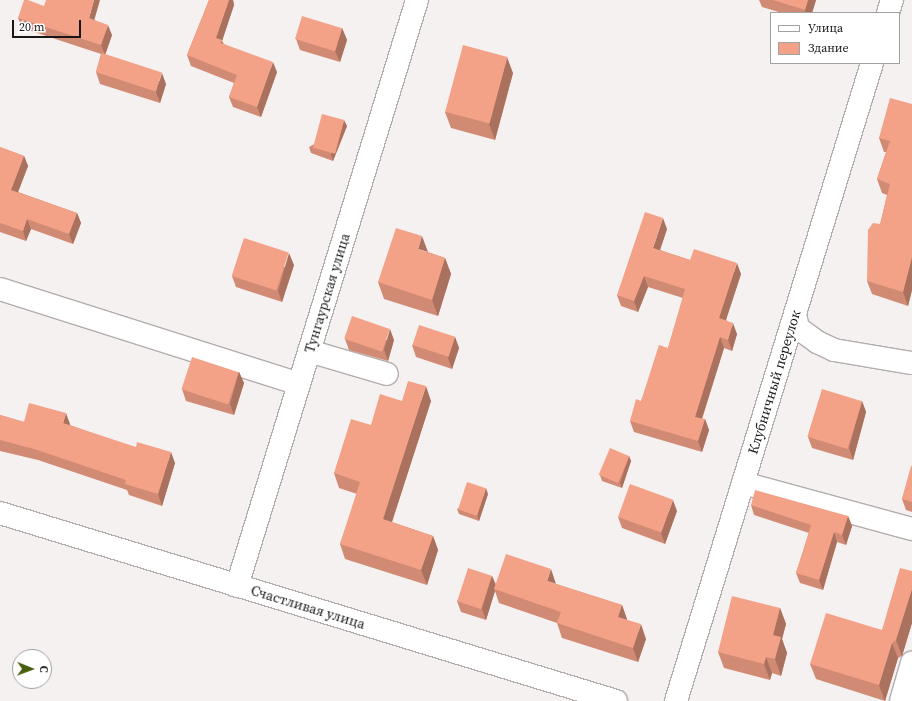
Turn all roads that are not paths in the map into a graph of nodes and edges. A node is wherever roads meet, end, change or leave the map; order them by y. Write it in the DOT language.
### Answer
graph roads {
  1 [pos="417,0"];
  2 [pos="892,0"];
  3 [pos="888,12"];
  4 [pos="872,64"];
  5 [pos="0,289"];
  6 [pos="795,314"];
  7 [pos="309,351"];
  8 [pos="912,363"];
  9 [pos="387,374"];
  10 [pos="299,384"];
  11 [pos="743,483"];
  12 [pos="0,512"];
  13 [pos="912,529"];
  14 [pos="237,586"];
  15 [pos="912,663"];
  16 [pos="616,701"];
  17 [pos="676,701"];
  18 [pos="901,701"];
  1 -- 7 [label="street, Тунгаурская улица"];
  2 -- 3 [label="street"];
  4 -- 6 [label="street, Клубничный переулок"];
  5 -- 10 [label="street"];
  6 -- 8 [label="street"];
  6 -- 11 [label="street, Клубничный переулок"];
  7 -- 9 [label="street"];
  7 -- 10 [label="street, Тунгаурская улица"];
  10 -- 14 [label="street, Тунгаурская улица"];
  11 -- 13 [label="street"];
  11 -- 17 [label="street, Клубничный переулок"];
  12 -- 14 [label="street, Счастливая улица"];
  14 -- 16 [label="street, Счастливая улица"];
  15 -- 18 [label="street"];
}
